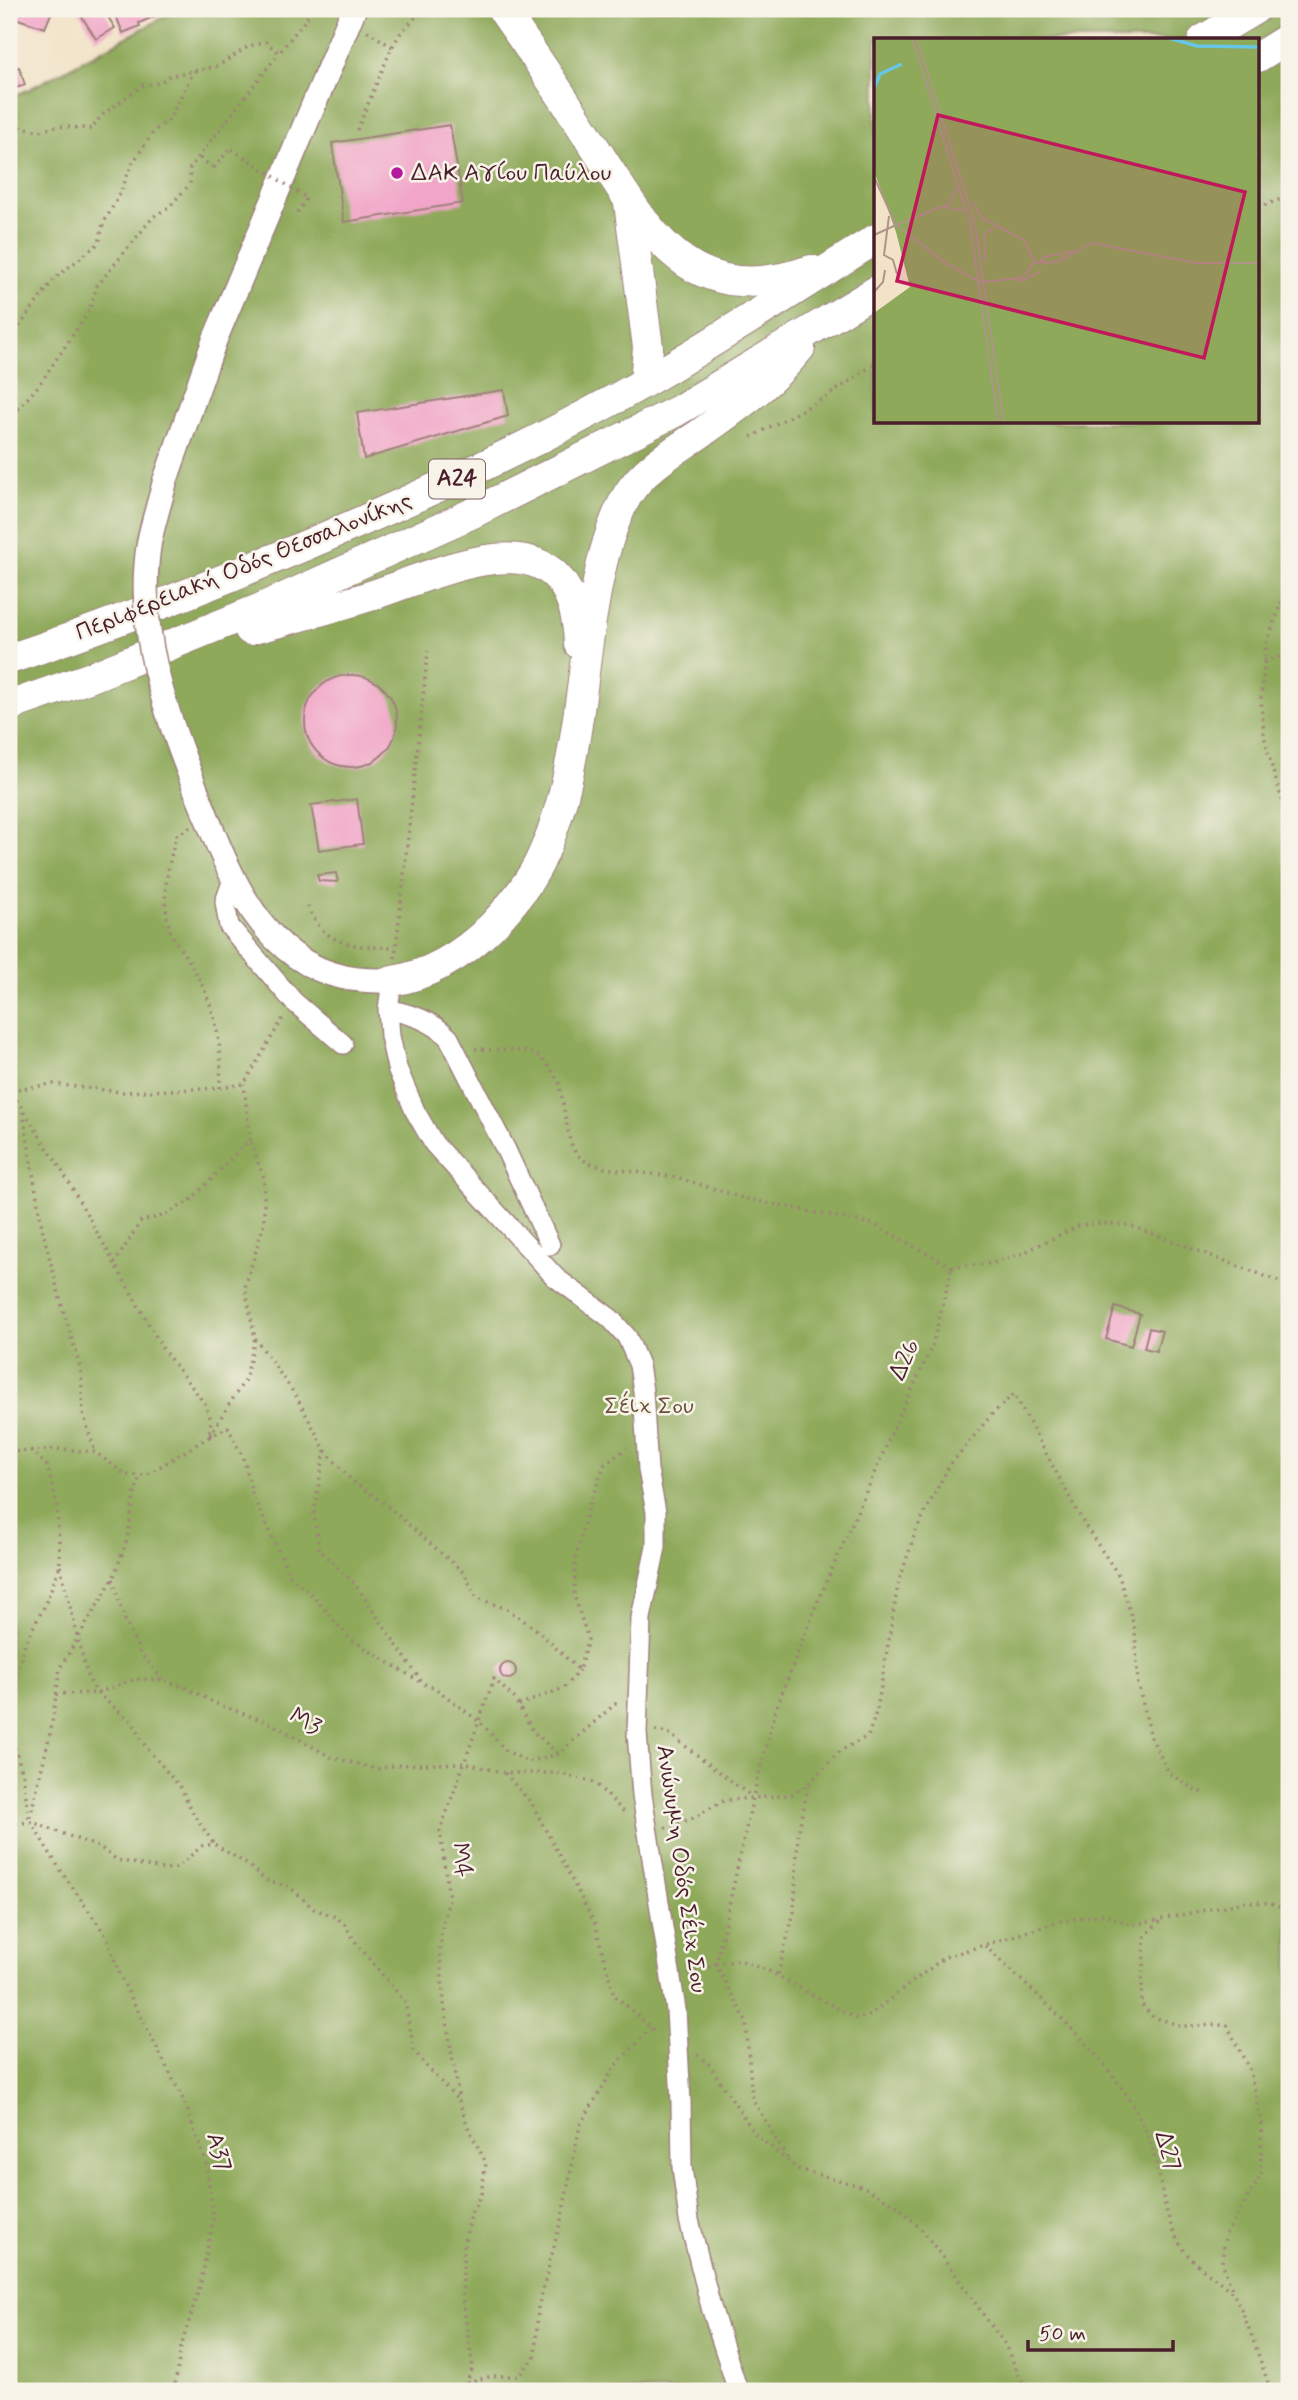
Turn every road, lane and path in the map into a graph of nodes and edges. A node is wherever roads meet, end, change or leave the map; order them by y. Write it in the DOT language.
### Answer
graph roads {
  1 [pos="314,9"];
  2 [pos="423,9"];
  3 [pos="502,9"];
  4 [pos="1255,9"];
  5 [pos="351,14"];
  6 [pos="1206,38"];
  7 [pos="1289,38"];
  8 [pos="392,47"];
  9 [pos="279,53"];
  10 [pos="1260,56"];
  11 [pos="194,71"];
  12 [pos="357,130"];
  13 [pos="9,136"];
  14 [pos="200,158"];
  15 [pos="1289,196"];
  16 [pos="629,203"];
  17 [pos="1260,207"];
  18 [pos="296,214"];
  19 [pos="874,238"];
  20 [pos="874,238"];
  21 [pos="874,292"];
  22 [pos="816,328"];
  23 [pos="9,336"];
  24 [pos="874,364"];
  25 [pos="645,382"];
  26 [pos="9,420"];
  27 [pos="751,437"];
  28 [pos="1289,582"];
  29 [pos="164,648"];
  30 [pos="428,651"];
  31 [pos="1289,654"];
  32 [pos="9,659"];
  33 [pos="1264,661"];
  34 [pos="581,693"];
  35 [pos="9,706"];
  36 [pos="207,818"];
  37 [pos="1289,821"];
  38 [pos="233,879"];
  39 [pos="308,906"];
  40 [pos="396,948"];
  41 [pos="390,995"];
  42 [pos="293,1001"];
  43 [pos="343,1044"];
  44 [pos="476,1049"];
  45 [pos="244,1084"];
  46 [pos="219,1088"];
  47 [pos="10,1089"];
  48 [pos="23,1108"];
  49 [pos="250,1139"];
  50 [pos="550,1245"];
  51 [pos="114,1264"];
  52 [pos="952,1267"];
  53 [pos="1289,1285"];
  54 [pos="255,1338"];
  55 [pos="645,1433"];
  56 [pos="209,1437"];
  57 [pos="31,1450"];
  58 [pos="325,1450"];
  59 [pos="9,1452"];
  60 [pos="95,1452"];
  61 [pos="140,1475"];
  62 [pos="60,1566"];
  63 [pos="113,1579"];
  64 [pos="78,1639"];
  65 [pos="579,1670"];
  66 [pos="163,1680"];
  67 [pos="422,1683"];
  68 [pos="97,1693"];
  69 [pos="57,1694"];
  70 [pos="518,1705"];
  71 [pos="638,1710"];
  72 [pos="481,1723"];
  73 [pos="637,1733"];
  74 [pos="558,1754"];
  75 [pos="466,1763"];
  76 [pos="504,1773"];
  77 [pos="808,1784"];
  78 [pos="1205,1792"];
  79 [pos="753,1797"];
  80 [pos="31,1820"];
  81 [pos="9,1824"];
  82 [pos="648,1835"];
  83 [pos="214,1844"];
  84 [pos="1289,1912"];
  85 [pos="1161,1919"];
  86 [pos="985,1946"];
  87 [pos="716,1964"];
  88 [pos="778,1975"];
  89 [pos="672,1981"];
  90 [pos="651,2028"];
  91 [pos="678,2042"];
  92 [pos="459,2101"];
  93 [pos="790,2162"];
  94 [pos="1234,2294"];
  95 [pos="466,2383"];
  96 [pos="174,2391"];
  97 [pos="463,2391"];
  98 [pos="738,2391"];
  99 [pos="1027,2391"];
  100 [pos="1271,2391"];
  1 -- 9 [label="path"];
  2 -- 8 [label="path"];
  3 -- 16 [label="highway"];
  4 -- 6 [label="highway"];
  5 -- 8 [label="path"];
  5 -- 36 [label="main road, bridge"];
  7 -- 10 [label="highway"];
  8 -- 12 [label="path"];
  9 -- 11 [label="path"];
  9 -- 14 [label="path"];
  11 -- 13 [label="path"];
  11 -- 23 [label="path"];
  14 -- 18 [label="path, bridge"];
  14 -- 26 [label="path"];
  15 -- 17 [label="path"];
  16 -- 19 [label="highway"];
  16 -- 25 [label="highway"];
  20 -- 25 [label="highway, Περιφερειακή Οδός Θεσσαλονίκης / Α24"];
  21 -- 22 [label="highway, Περιφερειακή Οδός Θεσσαλονίκης / Α24"];
  22 -- 29 [label="highway, Περιφερειακή Οδός Θεσσαλονίκης / Α24"];
  22 -- 34 [label="highway"];
  24 -- 27 [label="path"];
  25 -- 32 [label="highway, Περιφερειακή Οδός Θεσσαλονίκης / Α24"];
  28 -- 33 [label="path"];
  29 -- 34 [label="highway"];
  29 -- 35 [label="highway, Περιφερειακή Οδός Θεσσαλονίκης / Α24"];
  30 -- 40 [label="path"];
  31 -- 33 [label="path"];
  33 -- 37 [label="path"];
  34 -- 41 [label="highway"];
  36 -- 38 [label="main road"];
  36 -- 46 [label="path"];
  38 -- 41 [label="main road"];
  38 -- 42 [label="street"];
  39 -- 40 [label="path"];
  40 -- 41 [label="path"];
  41 -- 50 [label="street"];
  41 -- 55 [label="street, Ανώνυμη Οδός Σέιχ Σου"];
  42 -- 43 [label="street"];
  42 -- 45 [label="path"];
  44 -- 52 [label="path"];
  45 -- 46 [label="path"];
  45 -- 49 [label="path"];
  46 -- 47 [label="path"];
  47 -- 48 [label="path"];
  48 -- 51 [label="path"];
  48 -- 60 [label="path"];
  49 -- 51 [label="path"];
  49 -- 54 [label="path"];
  51 -- 56 [label="path"];
  52 -- 53 [label="path"];
  52 -- 79 [label="path, Δ26"];
  54 -- 56 [label="path"];
  54 -- 58 [label="path"];
  55 -- 65 [label="path"];
  55 -- 71 [label="street, Ανώνυμη Οδός Σέιχ Σου"];
  56 -- 61 [label="path"];
  56 -- 67 [label="path"];
  57 -- 59 [label="path"];
  57 -- 60 [label="path"];
  57 -- 62 [label="path"];
  58 -- 65 [label="path"];
  58 -- 67 [label="path"];
  60 -- 61 [label="path"];
  61 -- 63 [label="path"];
  62 -- 64 [label="path"];
  62 -- 80 [label="path"];
  63 -- 64 [label="path"];
  63 -- 66 [label="path"];
  64 -- 68 [label="path"];
  64 -- 69 [label="path"];
  65 -- 70 [label="path"];
  66 -- 68 [label="path, M3"];
  66 -- 75 [label="path, M3"];
  67 -- 72 [label="path"];
  68 -- 69 [label="path, M3"];
  68 -- 83 [label="path"];
  69 -- 80 [label="path"];
  70 -- 72 [label="path, M4"];
  70 -- 74 [label="path"];
  71 -- 73 [label="street, Ανώνυμη Οδός Σέιχ Σου"];
  71 -- 74 [label="path"];
  72 -- 74 [label="path"];
  72 -- 75 [label="path, M4"];
  73 -- 79 [label="path"];
  73 -- 82 [label="street, Ανώνυμη Οδός Σέιχ Σου"];
  75 -- 76 [label="path, M3"];
  75 -- 92 [label="path, M4"];
  76 -- 82 [label="path, M3"];
  76 -- 90 [label="path"];
  77 -- 78 [label="path"];
  77 -- 79 [label="path"];
  77 -- 88 [label="path"];
  79 -- 82 [label="path"];
  79 -- 87 [label="path, Δ26"];
  80 -- 81 [label="path"];
  80 -- 83 [label="path"];
  80 -- 96 [label="path, Α37"];
  82 -- 89 [label="street, Ανώνυμη Οδός Σέιχ Σου"];
  83 -- 92 [label="path"];
  84 -- 85 [label="path"];
  85 -- 86 [label="path"];
  85 -- 94 [label="path"];
  86 -- 88 [label="path"];
  86 -- 94 [label="path, Δ27"];
  87 -- 88 [label="path"];
  87 -- 89 [label="path"];
  87 -- 93 [label="path"];
  89 -- 91 [label="street, Ανώνυμη Οδός Σέιχ Σου"];
  90 -- 91 [label="path"];
  90 -- 95 [label="path"];
  91 -- 93 [label="path"];
  91 -- 98 [label="street, Ανώνυμη Οδός Σέιχ Σου"];
  92 -- 95 [label="path, M4"];
  93 -- 99 [label="path"];
  94 -- 100 [label="path"];
  95 -- 97 [label="path"];
}
